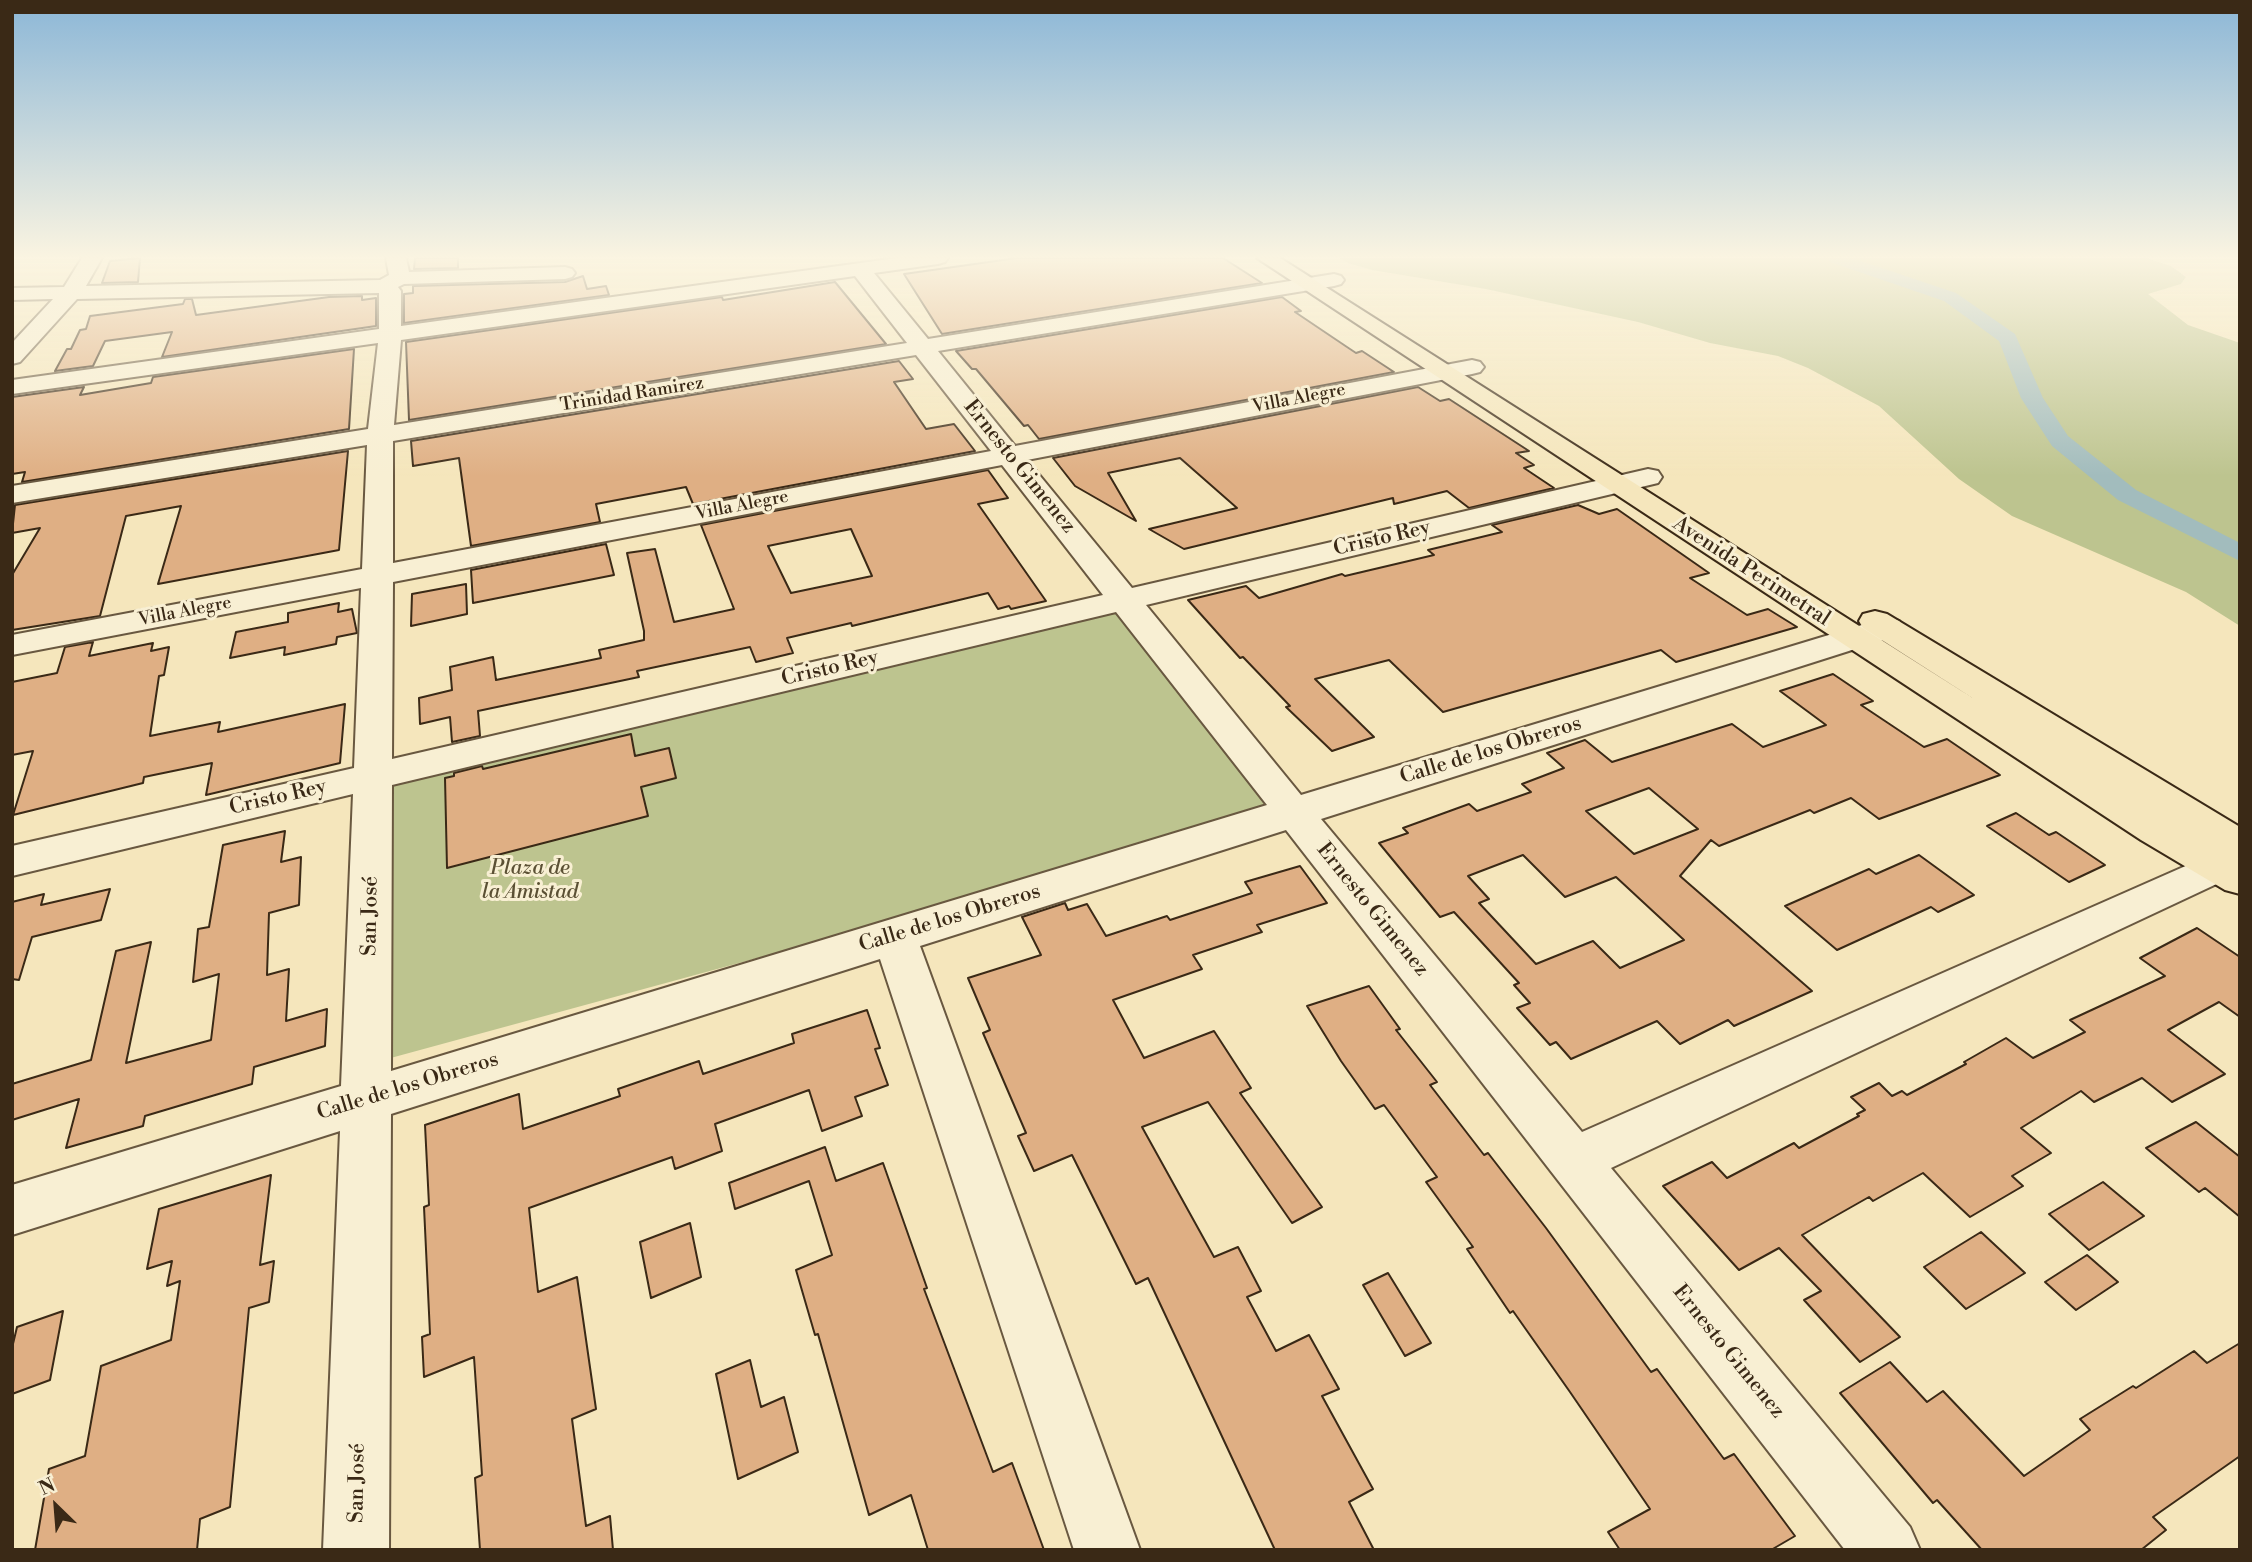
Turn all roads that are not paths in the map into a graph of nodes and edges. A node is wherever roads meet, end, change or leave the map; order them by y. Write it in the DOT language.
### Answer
graph roads {
  1 [pos="32,331"];
  2 [pos="390,331"];
  3 [pos="412,331"];
  4 [pos="910,331"];
  5 [pos="1023,331"];
  6 [pos="1379,331"];
  7 [pos="1415,331"];
  8 [pos="390,334"];
  9 [pos="923,347"];
  10 [pos="12,357"];
  11 [pos="1472,366"];
  12 [pos="1442,372"];
  13 [pos="12,387"];
  14 [pos="380,435"];
  15 [pos="1009,455"];
  16 [pos="1632,481"];
  17 [pos="12,495"];
  18 [pos="376,576"];
  19 [pos="1126,600"];
  20 [pos="1870,633"];
  21 [pos="12,645"];
  22 [pos="373,776"];
  23 [pos="1293,813"];
  24 [pos="12,860"];
  25 [pos="2235,861"];
  26 [pos="894,936"];
  27 [pos="368,1100"];
  28 [pos="1575,1160"];
  29 [pos="12,1210"];
  30 [pos="356,1550"];
  31 [pos="1107,1550"];
  32 [pos="1887,1550"];
  1 -- 10 [label="street"];
  2 -- 8 [label="street, San José"];
  3 -- 8 [label="street"];
  4 -- 9 [label="street, Ernesto Gimenez"];
  5 -- 9 [label="street, Trinidad Ramirez"];
  6 -- 12 [label="main road, Avenida Perimetral"];
  7 -- 11 [label="main road, Avenida Perimetral"];
  8 -- 13 [label="street"];
  8 -- 14 [label="street, San José"];
  9 -- 14 [label="street, Trinidad Ramirez"];
  9 -- 15 [label="street, Ernesto Gimenez"];
  11 -- 12 [label="street, Villa Alegre"];
  11 -- 16 [label="main road, Avenida Perimetral"];
  12 -- 15 [label="street, Villa Alegre"];
  12 -- 16 [label="main road, Avenida Perimetral"];
  14 -- 17 [label="street, Trinidad Ramirez"];
  14 -- 18 [label="street, San José"];
  15 -- 18 [label="street, Villa Alegre"];
  15 -- 19 [label="street, Ernesto Gimenez"];
  16 -- 19 [label="street, Cristo Rey"];
  16 -- 20 [label="main road, Avenida Perimetral"];
  18 -- 21 [label="street, Villa Alegre"];
  18 -- 22 [label="street, San José"];
  19 -- 22 [label="street, Cristo Rey"];
  19 -- 23 [label="street, Ernesto Gimenez"];
  20 -- 23 [label="street, Calle de los Obreros"];
  20 -- 25 [label="main road, Avenida Perimetral"];
  22 -- 24 [label="street, Cristo Rey"];
  22 -- 27 [label="street, San José"];
  23 -- 26 [label="street, Calle de los Obreros"];
  23 -- 28 [label="street, Ernesto Gimenez"];
  25 -- 28 [label="street"];
  26 -- 27 [label="street, Calle de los Obreros"];
  26 -- 31 [label="street"];
  27 -- 29 [label="street, Calle de los Obreros"];
  27 -- 30 [label="street, San José"];
  28 -- 32 [label="street, Ernesto Gimenez"];
}
